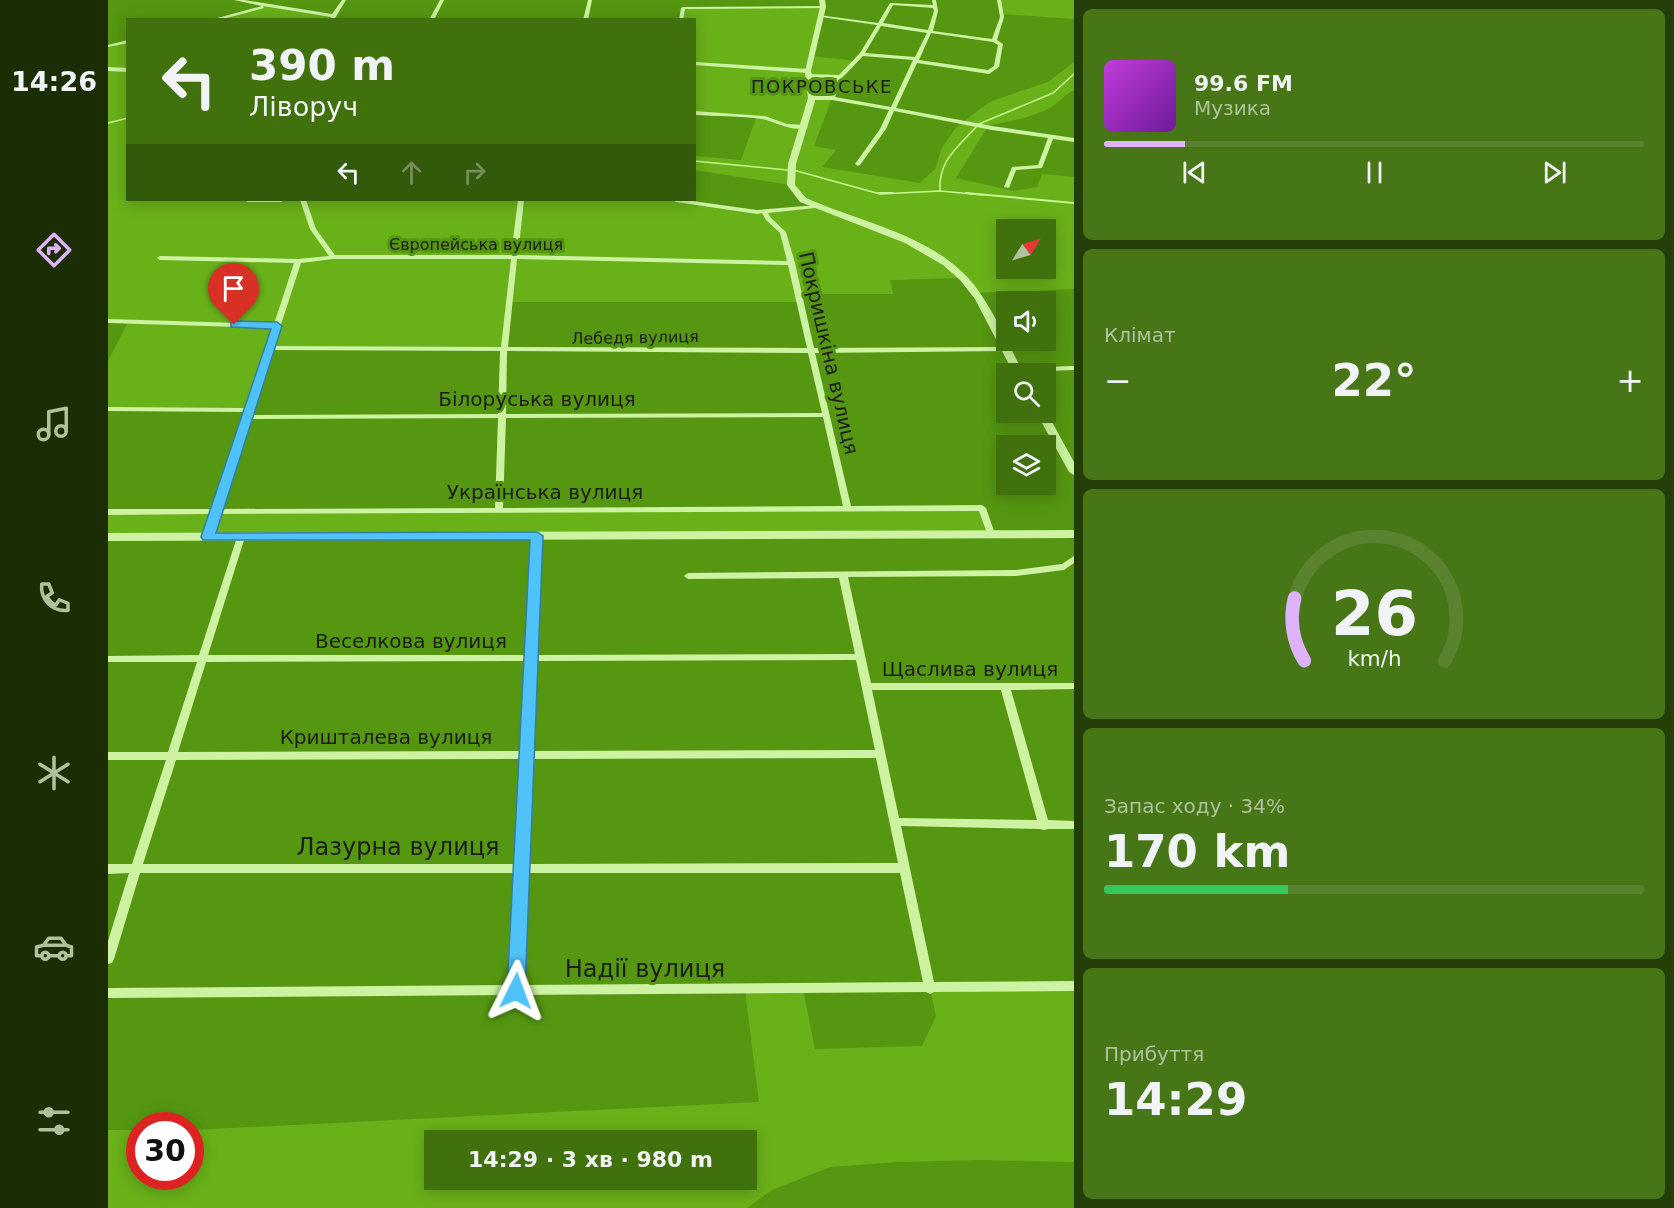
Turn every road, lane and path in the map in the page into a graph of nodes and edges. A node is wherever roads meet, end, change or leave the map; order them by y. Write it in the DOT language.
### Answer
graph roads {
  1 [pos="236,0"];
  2 [pos="344,0"];
  3 [pos="442,0"];
  4 [pos="590,0"];
  5 [pos="934,0"];
  6 [pos="999,0"];
  7 [pos="823,4"];
  8 [pos="265,6"];
  9 [pos="936,7"];
  10 [pos="821,16"];
  11 [pos="220,18"];
  12 [pos="332,18"];
  13 [pos="432,18"];
  14 [pos="586,18"];
  15 [pos="681,18"];
  16 [pos="881,24"];
  17 [pos="930,31"];
  18 [pos="994,41"];
  19 [pos="126,42"];
  20 [pos="108,46"];
  21 [pos="862,54"];
  22 [pos="916,60"];
  23 [pos="696,63"];
  24 [pos="108,69"];
  25 [pos="126,70"];
  26 [pos="808,73"];
  27 [pos="840,77"];
  28 [pos="812,98"];
  29 [pos="832,98"];
  30 [pos="891,110"];
  31 [pos="696,113"];
  32 [pos="805,127"];
  33 [pos="1051,137"];
  34 [pos="1074,140"];
  35 [pos="858,164"];
  36 [pos="1007,188"];
  37 [pos="303,201"];
  38 [pos="521,201"];
  39 [pos="683,201"];
  40 [pos="815,206"];
  41 [pos="765,212"];
  42 [pos="333,257"];
  43 [pos="514,257"];
  44 [pos="160,258"];
  45 [pos="298,261"];
  46 [pos="792,263"];
  47 [pos="108,321"];
  48 [pos="277,326"];
  49 [pos="996,334"];
  50 [pos="270,348"];
  51 [pos="504,348"];
  52 [pos="996,349"];
  53 [pos="812,351"];
  54 [pos="1074,368"];
  55 [pos="1056,369"];
  56 [pos="108,409"];
  57 [pos="248,413"];
  58 [pos="827,415"];
  59 [pos="502,416"];
  60 [pos="1047,423"];
  61 [pos="1074,471"];
  62 [pos="848,509"];
  63 [pos="499,511"];
  64 [pos="108,512"];
  65 [pos="216,512"];
  66 [pos="992,534"];
  67 [pos="1074,534"];
  68 [pos="537,536"];
  69 [pos="108,537"];
  70 [pos="208,537"];
  71 [pos="241,537"];
  72 [pos="1074,559"];
  73 [pos="843,575"];
  74 [pos="688,576"];
  75 [pos="858,657"];
  76 [pos="531,658"];
  77 [pos="108,659"];
  78 [pos="203,659"];
  79 [pos="1005,686"];
  80 [pos="1074,686"];
  81 [pos="867,687"];
  82 [pos="881,754"];
  83 [pos="527,755"];
  84 [pos="108,756"];
  85 [pos="172,756"];
  86 [pos="895,822"];
  87 [pos="1074,825"];
  88 [pos="1044,826"];
  89 [pos="108,868"];
  90 [pos="136,868"];
  91 [pos="522,868"];
  92 [pos="905,868"];
  93 [pos="108,959"];
  94 [pos="1074,986"];
  95 [pos="930,989"];
  96 [pos="516,991"];
  97 [pos="108,993"];
  1 -- 8 [label="street"];
  2 -- 12 [label="street"];
  3 -- 13 [label="street"];
  4 -- 14 [label="street"];
  5 -- 9 [label="street"];
  6 -- 18 [label="street"];
  7 -- 10 [label="street"];
  7 -- 15 [label="street"];
  8 -- 11 [label="street"];
  8 -- 12 [label="street"];
  9 -- 16 [label="street"];
  9 -- 17 [label="street"];
  10 -- 16 [label="street"];
  10 -- 26 [label="street"];
  16 -- 17 [label="street"];
  16 -- 21 [label="street"];
  17 -- 18 [label="street"];
  17 -- 22 [label="street"];
  18 -- 22 [label="street"];
  19 -- 20 [label="street"];
  21 -- 22 [label="street"];
  21 -- 27 [label="street"];
  22 -- 30 [label="street"];
  23 -- 26 [label="street"];
  24 -- 25 [label="street"];
  26 -- 27 [label="street"];
  26 -- 28 [label="street"];
  27 -- 29 [label="street"];
  28 -- 29 [label="street"];
  28 -- 32 [label="street"];
  29 -- 30 [label="street"];
  30 -- 33 [label="street"];
  30 -- 35 [label="street"];
  31 -- 32 [label="street"];
  32 -- 40 [label="street"];
  33 -- 34 [label="street"];
  33 -- 36 [label="street"];
  37 -- 42 [label="street"];
  38 -- 43 [label="street"];
  39 -- 41 [label="street"];
  40 -- 41 [label="street"];
  40 -- 49 [label="street"];
  41 -- 46 [label="street, Покришкіна вулиця"];
  42 -- 43 [label="street, Європейська вулиця"];
  42 -- 45 [label="street, Європейська вулиця"];
  43 -- 46 [label="street, Європейська вулиця"];
  43 -- 51 [label="street"];
  44 -- 45 [label="street, Європейська вулиця"];
  45 -- 48 [label="street"];
  46 -- 53 [label="street, Покришкіна вулиця"];
  47 -- 48 [label="street"];
  48 -- 50 [label="street"];
  50 -- 51 [label="street, Лебедя вулиця"];
  50 -- 57 [label="street"];
  51 -- 53 [label="street, Лебедя вулиця"];
  51 -- 59 [label="street"];
  52 -- 53 [label="street, Лебедя вулиця"];
  53 -- 58 [label="street, Покришкіна вулиця"];
  54 -- 55 [label="street"];
  56 -- 57 [label="street, Білоруська вулиця"];
  57 -- 59 [label="street, Білоруська вулиця"];
  57 -- 65 [label="street"];
  58 -- 59 [label="street, Білоруська вулиця"];
  58 -- 62 [label="street, Покришкіна вулиця"];
  59 -- 63 [label="street"];
  60 -- 61 [label="street"];
  62 -- 63 [label="street, Українська вулиця"];
  62 -- 66 [label="street, Українська вулиця"];
  63 -- 65 [label="street, Українська вулиця"];
  64 -- 65 [label="street, Українська вулиця"];
  65 -- 70 [label="street"];
  66 -- 67 [label="street"];
  66 -- 68 [label="street"];
  68 -- 71 [label="street"];
  68 -- 76 [label="street"];
  69 -- 70 [label="street"];
  70 -- 71 [label="street"];
  71 -- 78 [label="street"];
  72 -- 73 [label="street"];
  73 -- 74 [label="street"];
  73 -- 81 [label="street"];
  75 -- 76 [label="street, Веселкова вулиця"];
  76 -- 78 [label="street, Веселкова вулиця"];
  76 -- 83 [label="street"];
  77 -- 78 [label="street, Веселкова вулиця"];
  78 -- 85 [label="street"];
  79 -- 80 [label="street, Щаслива вулиця"];
  79 -- 81 [label="street, Щаслива вулиця"];
  79 -- 88 [label="street"];
  81 -- 82 [label="street"];
  82 -- 83 [label="street, Кришталева вулиця"];
  82 -- 86 [label="street"];
  83 -- 85 [label="street, Кришталева вулиця"];
  83 -- 91 [label="street"];
  84 -- 85 [label="street, Кришталева вулиця"];
  85 -- 90 [label="street"];
  86 -- 88 [label="street"];
  86 -- 92 [label="street"];
  87 -- 88 [label="street"];
  89 -- 90 [label="street, Лазурна вулиця"];
  90 -- 91 [label="street, Лазурна вулиця"];
  90 -- 93 [label="street"];
  91 -- 92 [label="street, Лазурна вулиця"];
  91 -- 96 [label="street"];
  92 -- 95 [label="street"];
  94 -- 95 [label="street, Надії вулиця"];
  95 -- 96 [label="street, Надії вулиця"];
  96 -- 97 [label="street, Надії вулиця"];
}
